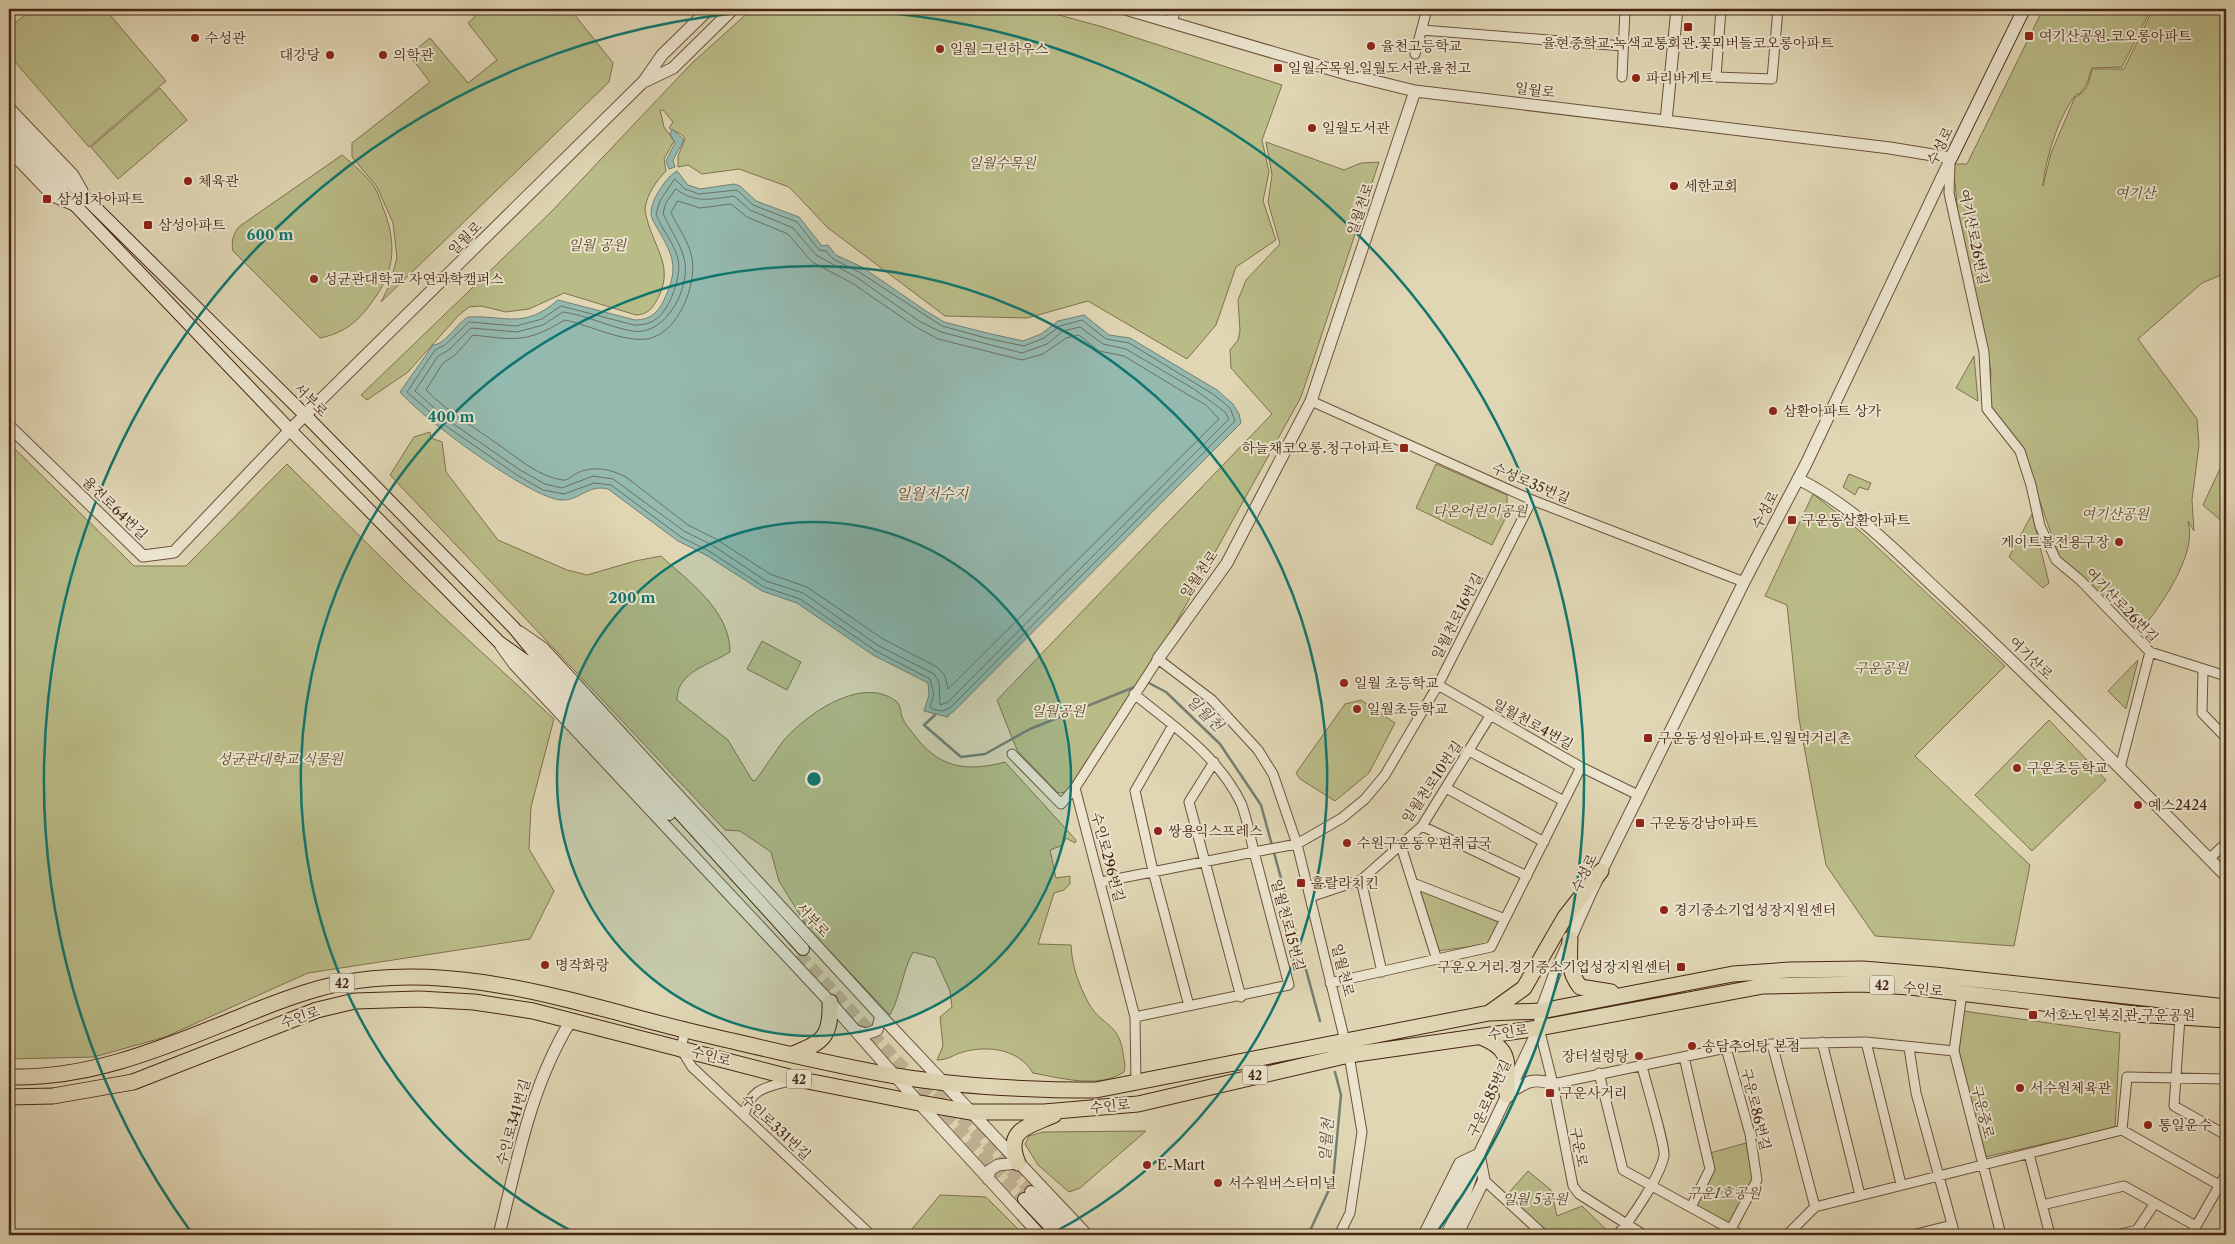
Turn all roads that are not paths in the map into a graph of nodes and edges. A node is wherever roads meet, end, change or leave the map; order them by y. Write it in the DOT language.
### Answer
graph roads {
  1 [pos="709,9"];
  2 [pos="733,9"];
  3 [pos="1125,9"];
  4 [pos="1175,9"];
  5 [pos="1427,9"];
  6 [pos="1625,9"];
  7 [pos="1677,9"];
  8 [pos="1721,9"];
  9 [pos="1778,9"];
  10 [pos="2024,9"];
  11 [pos="1171,22"];
  12 [pos="1422,30"];
  13 [pos="1623,46"];
  14 [pos="1415,54"];
  15 [pos="1622,77"];
  16 [pos="644,81"];
  17 [pos="1415,91"];
  18 [pos="9,108"];
  19 [pos="1666,121"];
  20 [pos="9,122"];
  21 [pos="9,136"];
  22 [pos="9,150"];
  23 [pos="1951,158"];
  24 [pos="38,160"];
  25 [pos="84,195"];
  26 [pos="74,205"];
  27 [pos="1311,401"];
  28 [pos="306,416"];
  29 [pos="9,426"];
  30 [pos="290,430"];
  31 [pos="1798,479"];
  32 [pos="1532,500"];
  33 [pos="1744,582"];
  34 [pos="514,628"];
  35 [pos="499,642"];
  36 [pos="2150,652"];
  37 [pos="1158,659"];
  38 [pos="2203,670"];
  39 [pos="2226,676"];
  40 [pos="1438,685"];
  41 [pos="1134,694"];
  42 [pos="1490,716"];
  43 [pos="1174,726"];
  44 [pos="2226,738"];
  45 [pos="1468,752"];
  46 [pos="1012,754"];
  47 [pos="1214,762"];
  48 [pos="1581,767"];
  49 [pos="2120,768"];
  50 [pos="1075,788"];
  51 [pos="1446,788"];
  52 [pos="1638,794"];
  53 [pos="1564,801"];
  54 [pos="1422,826"];
  55 [pos="1544,842"];
  56 [pos="2226,843"];
  57 [pos="1297,844"];
  58 [pos="1402,846"];
  59 [pos="1254,852"];
  60 [pos="2209,859"];
  61 [pos="1204,861"];
  62 [pos="1153,871"];
  63 [pos="1601,871"];
  64 [pos="1527,876"];
  65 [pos="2226,876"];
  66 [pos="1361,880"];
  67 [pos="1101,882"];
  68 [pos="1413,883"];
  69 [pos="1310,898"];
  70 [pos="1506,919"];
  71 [pos="1570,939"];
  72 [pos="1436,960"];
  73 [pos="1382,972"];
  74 [pos="1330,983"];
  75 [pos="1962,993"];
  76 [pos="1627,994"];
  77 [pos="1240,997"];
  78 [pos="830,1002"];
  79 [pos="1189,1006"];
  80 [pos="2226,1007"];
  81 [pos="1541,1011"];
  82 [pos="1489,1013"];
  83 [pos="881,1016"];
  84 [pos="1136,1017"];
  85 [pos="2180,1017"];
  86 [pos="2226,1020"];
  87 [pos="570,1022"];
  88 [pos="1539,1028"];
  89 [pos="685,1030"];
  90 [pos="856,1031"];
  91 [pos="1480,1036"];
  92 [pos="1822,1042"];
  93 [pos="1866,1042"];
  94 [pos="1772,1044"];
  95 [pos="681,1048"];
  96 [pos="1347,1048"];
  97 [pos="1726,1048"];
  98 [pos="1909,1048"];
  99 [pos="1954,1051"];
  100 [pos="794,1054"];
  101 [pos="1684,1057"];
  102 [pos="1642,1066"];
  103 [pos="1599,1073"];
  104 [pos="895,1076"];
  105 [pos="9,1077"];
  106 [pos="2176,1078"];
  107 [pos="797,1079"];
  108 [pos="2226,1079"];
  109 [pos="945,1083"];
  110 [pos="1136,1083"];
  111 [pos="1553,1084"];
  112 [pos="1507,1095"];
  113 [pos="9,1097"];
  114 [pos="919,1103"];
  115 [pos="1061,1111"];
  116 [pos="970,1112"];
  117 [pos="744,1116"];
  118 [pos="2122,1130"];
  119 [pos="2226,1135"];
  120 [pos="1479,1154"];
  121 [pos="2029,1154"];
  122 [pos="1018,1163"];
  123 [pos="1982,1164"];
  124 [pos="2226,1174"];
  125 [pos="1938,1175"];
  126 [pos="988,1179"];
  127 [pos="1484,1180"];
  128 [pos="1901,1184"];
  129 [pos="1651,1185"];
  130 [pos="2223,1188"];
  131 [pos="1860,1195"];
  132 [pos="2155,1203"];
  133 [pos="2042,1205"];
  134 [pos="1691,1207"];
  135 [pos="1815,1207"];
  136 [pos="1627,1225"];
  137 [pos="1952,1225"];
  138 [pos="2196,1226"];
  139 [pos="1730,1229"];
  140 [pos="1461,1233"];
  141 [pos="499,1235"];
  142 [pos="871,1235"];
  143 [pos="1040,1235"];
  144 [pos="1058,1235"];
  145 [pos="1072,1235"];
  146 [pos="1087,1235"];
  147 [pos="1339,1235"];
  148 [pos="1424,1235"];
  149 [pos="1433,1235"];
  150 [pos="1446,1235"];
  151 [pos="1544,1235"];
  152 [pos="1618,1235"];
  153 [pos="1644,1235"];
  154 [pos="1741,1235"];
  155 [pos="1787,1235"];
  156 [pos="1912,1235"];
  157 [pos="1955,1235"];
  158 [pos="2002,1235"];
  159 [pos="2050,1235"];
  160 [pos="2116,1235"];
  161 [pos="2191,1235"];
  1 -- 16 [label="street, 일월로"];
  2 -- 16 [label="street, 일월로"];
  3 -- 11 [label="street, 일월로"];
  4 -- 11 [label="street"];
  5 -- 12 [label="street"];
  6 -- 13 [label="street"];
  7 -- 19 [label="street"];
  8 -- 9 [label="street"];
  10 -- 23 [label="main road, 수성로"];
  11 -- 17 [label="street, 일월로"];
  12 -- 13 [label="street"];
  12 -- 14 [label="street"];
  13 -- 15 [label="street"];
  16 -- 28 [label="street, 일월로"];
  17 -- 19 [label="street, 일월로"];
  17 -- 27 [label="street, 일월천로"];
  18 -- 25 [label="street, 서부로"];
  19 -- 23 [label="street, 일월로"];
  20 -- 24 [label="main road, 서부로"];
  21 -- 24 [label="main road, 서부로"];
  22 -- 26 [label="street, 서부로"];
  23 -- 31 [label="street, 수성로"];
  23 -- 36 [label="street, 여기산로26번길"];
  24 -- 25 [label="main road, 서부로"];
  24 -- 26 [label="main road, 서부로"];
  25 -- 28 [label="main road, 서부로"];
  26 -- 30 [label="main road, 서부로"];
  27 -- 32 [label="street, 수성로35번길"];
  27 -- 37 [label="street, 일월천로"];
  28 -- 30 [label="street, 일월로"];
  28 -- 34 [label="main road, 서부로"];
  29 -- 30 [label="street, 율전로64번길"];
  30 -- 35 [label="main road, 서부로"];
  31 -- 33 [label="street, 수성로"];
  31 -- 49 [label="street, 여기산로"];
  32 -- 33 [label="street, 수성로35번길"];
  32 -- 40 [label="street, 일월천로16번길"];
  33 -- 52 [label="street, 수성로"];
  34 -- 35 [label="main road, 서부로"];
  34 -- 83 [label="street, 서부로"];
  35 -- 78 [label="street, 서부로"];
  36 -- 38 [label="street"];
  36 -- 49 [label="street, 여기산로26번길"];
  37 -- 41 [label="street"];
  37 -- 57 [label="street, 일월천로"];
  38 -- 39 [label="street"];
  38 -- 44 [label="street"];
  40 -- 42 [label="street, 일월천로4번길"];
  40 -- 57 [label="street, 일월천로16번길"];
  41 -- 43 [label="street, 일월천로15번길"];
  41 -- 50 [label="street"];
  42 -- 45 [label="street, 일월천로10번길"];
  42 -- 48 [label="street, 일월천로4번길"];
  43 -- 47 [label="street, 일월천로15번길"];
  43 -- 62 [label="street"];
  45 -- 51 [label="street, 일월천로10번길"];
  45 -- 53 [label="street"];
  46 -- 50 [label="street"];
  47 -- 59 [label="street, 일월천로15번길"];
  47 -- 61 [label="street"];
  48 -- 52 [label="street"];
  48 -- 53 [label="street, 일월천로4번길"];
  49 -- 60 [label="street, 여기산로"];
  50 -- 67 [label="street, 수인로296번길"];
  51 -- 54 [label="street, 일월천로10번길"];
  51 -- 55 [label="street"];
  52 -- 63 [label="street, 수성로"];
  53 -- 55 [label="street, 일월천로4번길"];
  54 -- 58 [label="street, 일월천로10번길"];
  54 -- 64 [label="street"];
  55 -- 64 [label="street, 일월천로4번길"];
  56 -- 60 [label="street"];
  57 -- 59 [label="street"];
  57 -- 69 [label="street, 일월천로"];
  58 -- 66 [label="street, 일월천로10번길"];
  58 -- 68 [label="street"];
  59 -- 61 [label="street"];
  59 -- 77 [label="street, 일월천로15번길"];
  60 -- 65 [label="street, 여기산로"];
  61 -- 62 [label="street"];
  61 -- 77 [label="street"];
  62 -- 67 [label="street"];
  62 -- 79 [label="street"];
  63 -- 71 [label="street, 수성로"];
  63 -- 82 [label="main road"];
  64 -- 70 [label="street, 일월천로4번길"];
  66 -- 69 [label="street, 일월천로10번길"];
  66 -- 73 [label="street"];
  67 -- 84 [label="street, 수인로296번길"];
  68 -- 70 [label="street"];
  68 -- 72 [label="street"];
  69 -- 74 [label="street, 일월천로"];
  70 -- 72 [label="street, 일월천로4번길"];
  71 -- 76 [label="main road"];
  71 -- 81 [label="street, 수성로"];
  72 -- 73 [label="street, 일월천로4번길"];
  73 -- 74 [label="street, 일월천로4번길"];
  74 -- 96 [label="street, 일월천로"];
  75 -- 85 [label="main road, 수인로 / 42"];
  75 -- 88 [label="main road, 수인로 / 42"];
  75 -- 99 [label="street, 구운중로"];
  76 -- 80 [label="main road, 수인로"];
  76 -- 81 [label="main road, 수인로"];
  77 -- 79 [label="street, 일월천로15번길"];
  78 -- 90 [label="street, 서부로"];
  78 -- 100 [label="main road"];
  79 -- 84 [label="street, 일월천로15번길"];
  81 -- 82 [label="main road, 수인로"];
  81 -- 88 [label="street, 수성로"];
  82 -- 96 [label="main road, 수인로"];
  83 -- 90 [label="street"];
  83 -- 109 [label="street, 서부로"];
  84 -- 110 [label="street, 수인로296번길"];
  85 -- 86 [label="main road, 수인로 / 42"];
  85 -- 106 [label="street"];
  87 -- 95 [label="main road, 수인로 / 42"];
  87 -- 113 [label="main road, 수인로 / 42"];
  87 -- 141 [label="street, 수인로341번길"];
  88 -- 91 [label="main road, 수인로 / 42"];
  88 -- 111 [label="street, 구운로"];
  88 -- 112 [label="street, 구운로85번길"];
  89 -- 95 [label="street"];
  89 -- 100 [label="main road, 수인로"];
  89 -- 105 [label="main road, 수인로 / 42"];
  90 -- 104 [label="street, 서부로"];
  91 -- 96 [label="main road, 수인로 / 42"];
  91 -- 112 [label="main road"];
  92 -- 93 [label="street, 구운로86번길"];
  92 -- 94 [label="street, 구운로86번길"];
  92 -- 131 [label="street"];
  93 -- 98 [label="street, 구운로86번길"];
  93 -- 128 [label="street"];
  94 -- 97 [label="street, 구운로86번길"];
  94 -- 135 [label="street"];
  95 -- 107 [label="main road, 수인로 / 42"];
  95 -- 117 [label="street, 수인로331번길"];
  96 -- 110 [label="main road, 수인로"];
  96 -- 115 [label="main road, 수인로 / 42"];
  96 -- 147 [label="street, 일월천로"];
  97 -- 101 [label="street, 구운로86번길"];
  97 -- 139 [label="street, 구운로86번길"];
  98 -- 99 [label="street, 구운로86번길"];
  98 -- 125 [label="street"];
  99 -- 123 [label="street, 구운중로"];
  100 -- 104 [label="main road, 수인로"];
  101 -- 102 [label="street, 구운로86번길"];
  101 -- 134 [label="street"];
  102 -- 103 [label="street, 구운로86번길"];
  102 -- 129 [label="street"];
  103 -- 111 [label="street, 구운로86번길"];
  103 -- 129 [label="street"];
  104 -- 109 [label="main road, 수인로"];
  104 -- 114 [label="street, 서부로"];
  106 -- 108 [label="street"];
  106 -- 118 [label="street"];
  106 -- 119 [label="street"];
  107 -- 114 [label="main road, 수인로 / 42"];
  107 -- 117 [label="street"];
  109 -- 110 [label="main road, 수인로"];
  109 -- 116 [label="street, 서부로"];
  111 -- 112 [label="street"];
  111 -- 136 [label="street, 구운로"];
  112 -- 120 [label="street, 구운로85번길"];
  114 -- 116 [label="main road, 수인로 / 42"];
  114 -- 126 [label="street, 서부로"];
  115 -- 116 [label="main road, 수인로 / 42"];
  115 -- 122 [label="main road"];
  116 -- 122 [label="street, 서부로"];
  117 -- 142 [label="street, 수인로331번길"];
  118 -- 121 [label="street"];
  118 -- 130 [label="street"];
  120 -- 127 [label="street"];
  120 -- 148 [label="street"];
  120 -- 149 [label="street, 구운로85번길"];
  120 -- 150 [label="street, 구운로85번길"];
  121 -- 123 [label="street"];
  121 -- 133 [label="street"];
  122 -- 126 [label="street"];
  122 -- 146 [label="street, 서부로"];
  123 -- 125 [label="street"];
  123 -- 158 [label="street, 구운중로"];
  124 -- 130 [label="street"];
  125 -- 128 [label="street"];
  125 -- 137 [label="street"];
  126 -- 143 [label="street, 서부로"];
  127 -- 140 [label="street"];
  127 -- 151 [label="street"];
  128 -- 131 [label="street"];
  129 -- 134 [label="street"];
  129 -- 136 [label="street"];
  130 -- 138 [label="street"];
  131 -- 135 [label="street"];
  132 -- 133 [label="street"];
  132 -- 138 [label="street"];
  132 -- 160 [label="street"];
  133 -- 159 [label="street"];
  134 -- 139 [label="street"];
  135 -- 155 [label="street"];
  136 -- 152 [label="street"];
  136 -- 153 [label="street, 구운로"];
  137 -- 156 [label="street"];
  137 -- 157 [label="street"];
  138 -- 161 [label="street"];
  139 -- 154 [label="street"];
  144 -- 145 [label="main road"];
}
